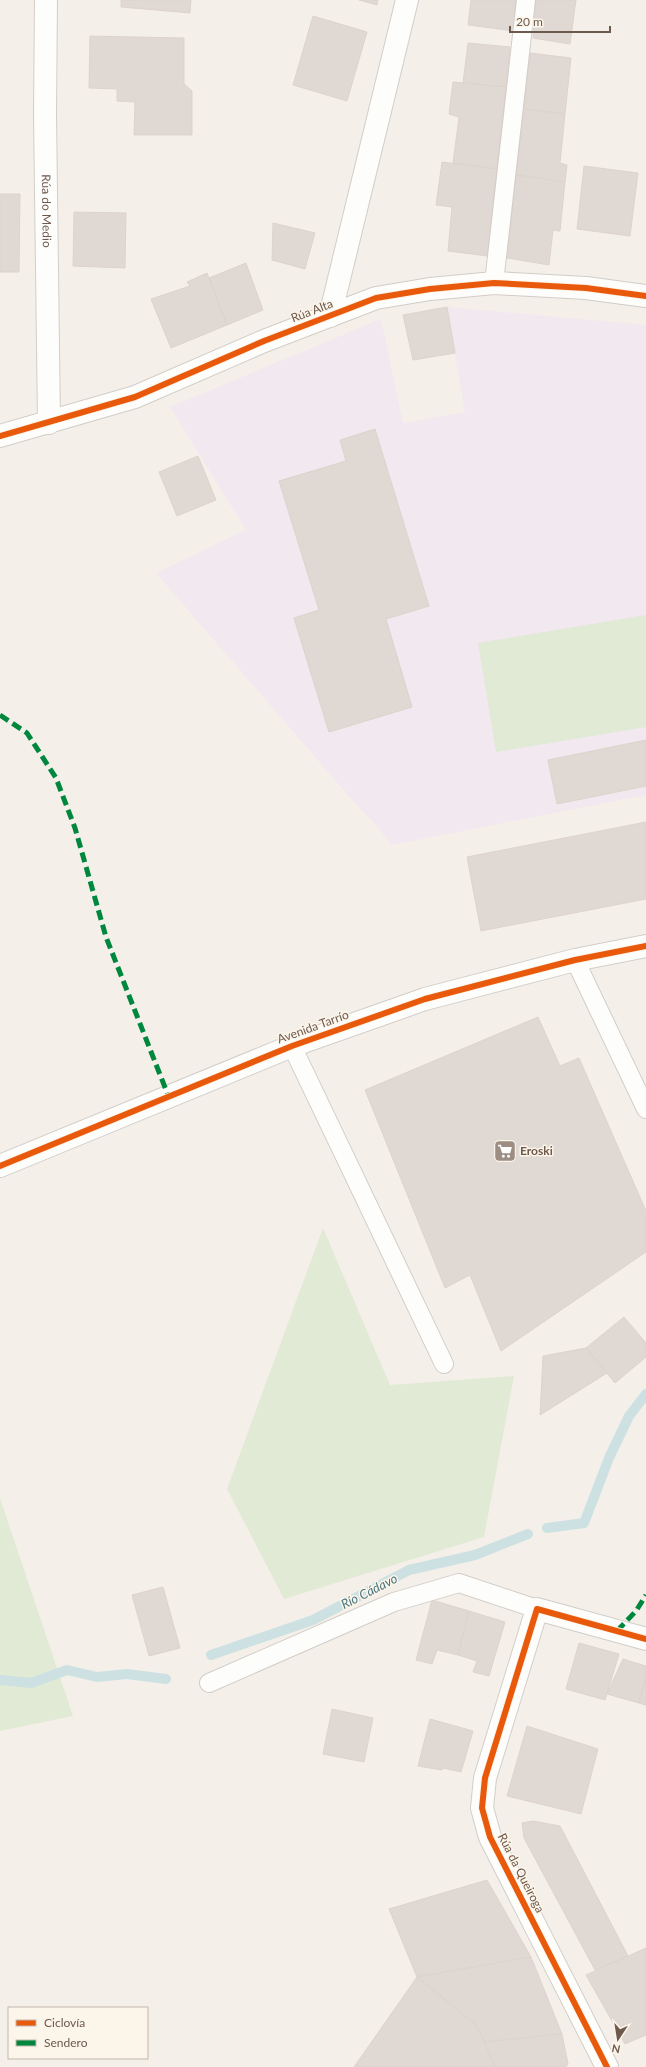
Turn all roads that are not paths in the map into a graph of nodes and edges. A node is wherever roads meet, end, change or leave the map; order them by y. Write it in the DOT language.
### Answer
graph roads {
  1 [pos="46,0"];
  2 [pos="407,0"];
  3 [pos="526,0"];
  4 [pos="494,283"];
  5 [pos="646,296"];
  6 [pos="330,316"];
  7 [pos="49,423"];
  8 [pos="0,436"];
  9 [pos="646,946"];
  10 [pos="575,960"];
  11 [pos="292,1046"];
  12 [pos="646,1109"];
  13 [pos="0,1166"];
  14 [pos="444,1364"];
  15 [pos="537,1609"];
  16 [pos="646,1639"];
  17 [pos="209,1683"];
  18 [pos="607,2067"];
  1 -- 7 [label="street, Rúa do Medio"];
  2 -- 6 [label="street, Rúa Alta"];
  3 -- 4 [label="lane"];
  4 -- 5 [label="street, Rúa Alta"];
  4 -- 6 [label="street, Rúa Alta"];
  6 -- 7 [label="street, Rúa Alta"];
  7 -- 8 [label="street, Rúa Alta"];
  9 -- 10 [label="street, Avenida Tarrío"];
  10 -- 11 [label="street, Avenida Tarrío"];
  10 -- 12 [label="lane"];
  11 -- 13 [label="street, Avenida Tarrío"];
  11 -- 14 [label="lane"];
  15 -- 16 [label="street"];
  15 -- 17 [label="lane"];
  15 -- 18 [label="street, Rúa da Queiroga"];
}
